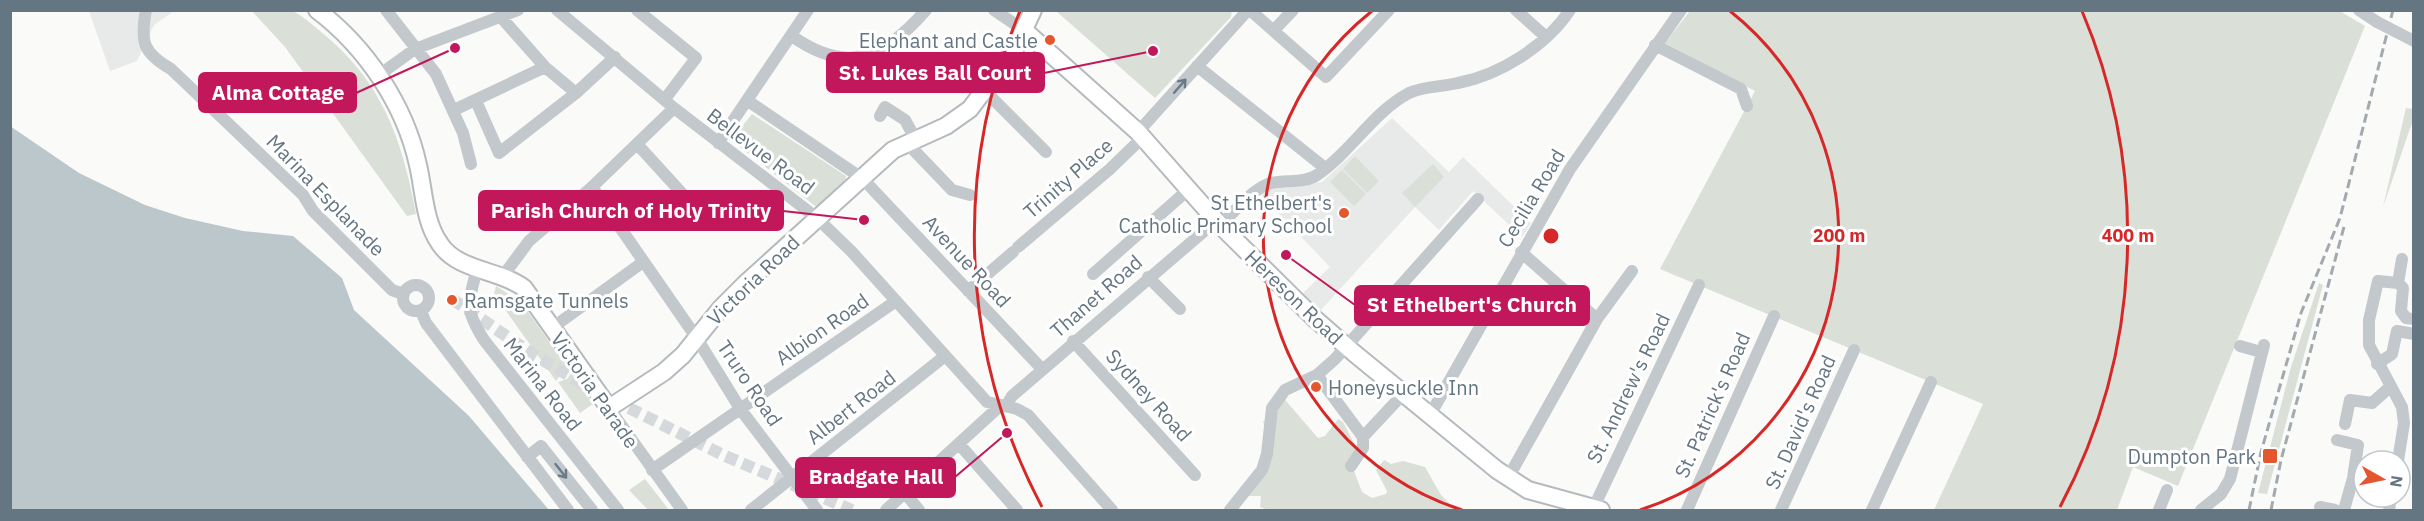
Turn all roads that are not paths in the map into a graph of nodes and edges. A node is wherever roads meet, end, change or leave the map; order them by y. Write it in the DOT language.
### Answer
graph roads {
  1 [pos="146,10"];
  2 [pos="316,10"];
  3 [pos="386,10"];
  4 [pos="518,10"];
  5 [pos="557,10"];
  6 [pos="638,10"];
  7 [pos="808,10"];
  8 [pos="926,10"];
  9 [pos="994,10"];
  10 [pos="1033,10"];
  11 [pos="1249,10"];
  12 [pos="1293,10"];
  13 [pos="1389,10"];
  14 [pos="1516,10"];
  15 [pos="1570,10"];
  16 [pos="1681,10"];
  17 [pos="2359,10"];
  18 [pos="500,16"];
  19 [pos="1274,30"];
  20 [pos="1025,31"];
  21 [pos="792,36"];
  22 [pos="1546,37"];
  23 [pos="2414,41"];
  24 [pos="1656,45"];
  25 [pos="416,50"];
  26 [pos="615,57"];
  27 [pos="1197,66"];
  28 [pos="545,67"];
  29 [pos="379,75"];
  30 [pos="985,91"];
  31 [pos="576,93"];
  32 [pos="665,99"];
  33 [pos="476,101"];
  34 [pos="748,101"];
  35 [pos="1747,106"];
  36 [pos="674,108"];
  37 [pos="454,110"];
  38 [pos="880,116"];
  39 [pos="1141,134"];
  40 [pos="912,141"];
  41 [pos="718,143"];
  42 [pos="637,144"];
  43 [pos="1046,152"];
  44 [pos="471,164"];
  45 [pos="1325,168"];
  46 [pos="863,179"];
  47 [pos="592,187"];
  48 [pos="1189,189"];
  49 [pos="970,195"];
  50 [pos="1478,199"];
  51 [pos="699,213"];
  52 [pos="817,219"];
  53 [pos="1218,223"];
  54 [pos="1521,252"];
  55 [pos="2402,259"];
  56 [pos="643,262"];
  57 [pos="477,269"];
  58 [pos="1632,271"];
  59 [pos="1093,274"];
  60 [pos="503,276"];
  61 [pos="1148,277"];
  62 [pos="2398,283"];
  63 [pos="1699,285"];
  64 [pos="968,291"];
  65 [pos="403,294"];
  66 [pos="896,301"];
  67 [pos="1181,308"];
  68 [pos="421,311"];
  69 [pos="1774,316"];
  70 [pos="2414,319"];
  71 [pos="1597,320"];
  72 [pos="552,328"];
  73 [pos="2414,334"];
  74 [pos="696,337"];
  75 [pos="1073,341"];
  76 [pos="1345,346"];
  77 [pos="2240,346"];
  78 [pos="1854,350"];
  79 [pos="945,356"];
  80 [pos="2377,364"];
  81 [pos="1042,369"];
  82 [pos="1317,375"];
  83 [pos="1931,382"];
  84 [pos="2390,387"];
  85 [pos="1404,393"];
  86 [pos="1004,406"];
  87 [pos="609,408"];
  88 [pos="741,410"];
  89 [pos="1430,415"];
  90 [pos="2345,424"];
  91 [pos="1363,437"];
  92 [pos="2337,440"];
  93 [pos="959,444"];
  94 [pos="2358,449"];
  95 [pos="2400,449"];
  96 [pos="527,458"];
  97 [pos="1351,466"];
  98 [pos="652,470"];
  99 [pos="1195,475"];
  100 [pos="794,477"];
  101 [pos="1508,478"];
  102 [pos="2167,490"];
  103 [pos="905,493"];
  104 [pos="2352,493"];
  105 [pos="2320,507"];
  106 [pos="568,510"];
  107 [pos="592,510"];
  108 [pos="618,510"];
  109 [pos="682,510"];
  110 [pos="751,510"];
  111 [pos="817,510"];
  112 [pos="886,510"];
  113 [pos="919,510"];
  114 [pos="1017,510"];
  115 [pos="1112,510"];
  116 [pos="1230,510"];
  117 [pos="1597,510"];
  118 [pos="1687,510"];
  119 [pos="1781,510"];
  120 [pos="1872,510"];
  121 [pos="2159,510"];
  122 [pos="2201,510"];
  123 [pos="2335,510"];
  124 [pos="2344,510"];
  1 -- 65 [label="street, Marina Esplanade"];
  2 -- 29 [label="main road, Victoria Parade"];
  3 -- 25 [label="street"];
  4 -- 18 [label="street"];
  5 -- 26 [label="street, Bellevue Road"];
  6 -- 32 [label="street"];
  7 -- 21 [label="street"];
  8 -- 21 [label="street"];
  9 -- 20 [label="street"];
  10 -- 20 [label="main road, Victoria Road"];
  11 -- 19 [label="street"];
  11 -- 27 [label="street, Trinity Place"];
  12 -- 19 [label="street"];
  13 -- 19 [label="street"];
  14 -- 22 [label="street"];
  15 -- 22 [label="street"];
  16 -- 24 [label="street, Cecilia Road"];
  17 -- 23 [label="street, bridge"];
  18 -- 25 [label="street"];
  18 -- 28 [label="street"];
  20 -- 30 [label="main road, Victoria Road"];
  20 -- 39 [label="main road, Hereson Road"];
  21 -- 34 [label="street"];
  22 -- 45 [label="street"];
  24 -- 35 [label="street"];
  24 -- 54 [label="street, Cecilia Road"];
  25 -- 29 [label="street"];
  25 -- 37 [label="street"];
  26 -- 31 [label="street"];
  26 -- 32 [label="street, Bellevue Road"];
  39 -- 27 [label="street, Trinity Place, one-way"];
  27 -- 45 [label="street"];
  28 -- 31 [label="street"];
  28 -- 33 [label="street"];
  29 -- 57 [label="main road, Victoria Parade"];
  30 -- 40 [label="main road, Victoria Road"];
  30 -- 43 [label="street"];
  31 -- 33 [label="street"];
  32 -- 36 [label="street, Bellevue Road"];
  33 -- 37 [label="street"];
  34 -- 41 [label="street"];
  34 -- 46 [label="street, Avenue Road"];
  36 -- 41 [label="street, Bellevue Road"];
  36 -- 42 [label="street"];
  37 -- 44 [label="street"];
  38 -- 40 [label="street"];
  39 -- 48 [label="main road, Hereson Road"];
  39 -- 64 [label="street, Trinity Place"];
  40 -- 46 [label="main road, Victoria Road"];
  40 -- 49 [label="street"];
  41 -- 52 [label="street, Bellevue Road"];
  42 -- 47 [label="street"];
  42 -- 51 [label="street"];
  45 -- 53 [label="street, Thanet Road"];
  46 -- 52 [label="main road, Victoria Road"];
  46 -- 64 [label="street, Avenue Road"];
  47 -- 56 [label="street, Truro Road"];
  47 -- 60 [label="street"];
  48 -- 53 [label="main road, Hereson Road"];
  48 -- 59 [label="street"];
  50 -- 76 [label="street"];
  52 -- 66 [label="street, Bellevue Road"];
  52 -- 74 [label="main road, Victoria Road"];
  53 -- 61 [label="street, Thanet Road"];
  53 -- 76 [label="main road, Hereson Road"];
  54 -- 71 [label="street"];
  54 -- 89 [label="street, Cecilia Road"];
  55 -- 62 [label="street"];
  56 -- 72 [label="street"];
  56 -- 74 [label="street, Truro Road"];
  57 -- 60 [label="main road, Victoria Parade"];
  57 -- 108 [label="street, Marina Road"];
  58 -- 71 [label="street"];
  60 -- 72 [label="main road, Victoria Parade"];
  61 -- 67 [label="street"];
  61 -- 75 [label="street, Thanet Road"];
  62 -- 70 [label="street"];
  62 -- 80 [label="street"];
  63 -- 117 [label="street, St. Andrew's Road"];
  64 -- 81 [label="street, Avenue Road"];
  65 -- 68 [label="street, Marina Esplanade"];
  65 -- 68 [label="street, Marina Esplanade"];
  66 -- 79 [label="street, Bellevue Road"];
  66 -- 88 [label="street, Albion Road"];
  68 -- 96 [label="street, Marina Esplanade"];
  69 -- 118 [label="street, St. Patrick's Road"];
  71 -- 101 [label="street"];
  72 -- 87 [label="main road, Victoria Parade"];
  73 -- 80 [label="street"];
  74 -- 87 [label="main road, Victoria Road"];
  74 -- 88 [label="street, Truro Road"];
  75 -- 81 [label="street, Thanet Road"];
  75 -- 99 [label="street, Sydney Road"];
  76 -- 82 [label="street"];
  76 -- 85 [label="main road, Hereson Road"];
  77 -- 122 [label="street"];
  78 -- 119 [label="street, St. David's Road"];
  79 -- 86 [label="street, Bellevue Road"];
  79 -- 100 [label="street, Albert Road"];
  80 -- 84 [label="street"];
  81 -- 86 [label="street, Thanet Road"];
  82 -- 91 [label="street"];
  82 -- 116 [label="street"];
  83 -- 120 [label="street"];
  84 -- 90 [label="street"];
  84 -- 95 [label="street"];
  85 -- 89 [label="main road, Hereson Road"];
  85 -- 91 [label="street"];
  86 -- 93 [label="street, Thanet Road"];
  86 -- 115 [label="street, Bellevue Road"];
  87 -- 98 [label="street, Victoria Parade"];
  88 -- 98 [label="street, Albion Road"];
  88 -- 100 [label="street, Truro Road"];
  89 -- 101 [label="main road, Hereson Road"];
  91 -- 97 [label="street"];
  92 -- 94 [label="street"];
  93 -- 103 [label="street, Thanet Road"];
  93 -- 114 [label="street"];
  96 -- 106 [label="street, Marina Esplanade"];
  96 -- 107 [label="street, one-way"];
  98 -- 109 [label="street, Victoria Parade"];
  100 -- 110 [label="street, Albert Road"];
  100 -- 111 [label="street, Truro Road"];
  101 -- 117 [label="main road, Hereson Road"];
  102 -- 121 [label="street"];
  103 -- 112 [label="street, Thanet Road"];
  103 -- 113 [label="street"];
  104 -- 124 [label="street"];
  105 -- 123 [label="street"];
}
